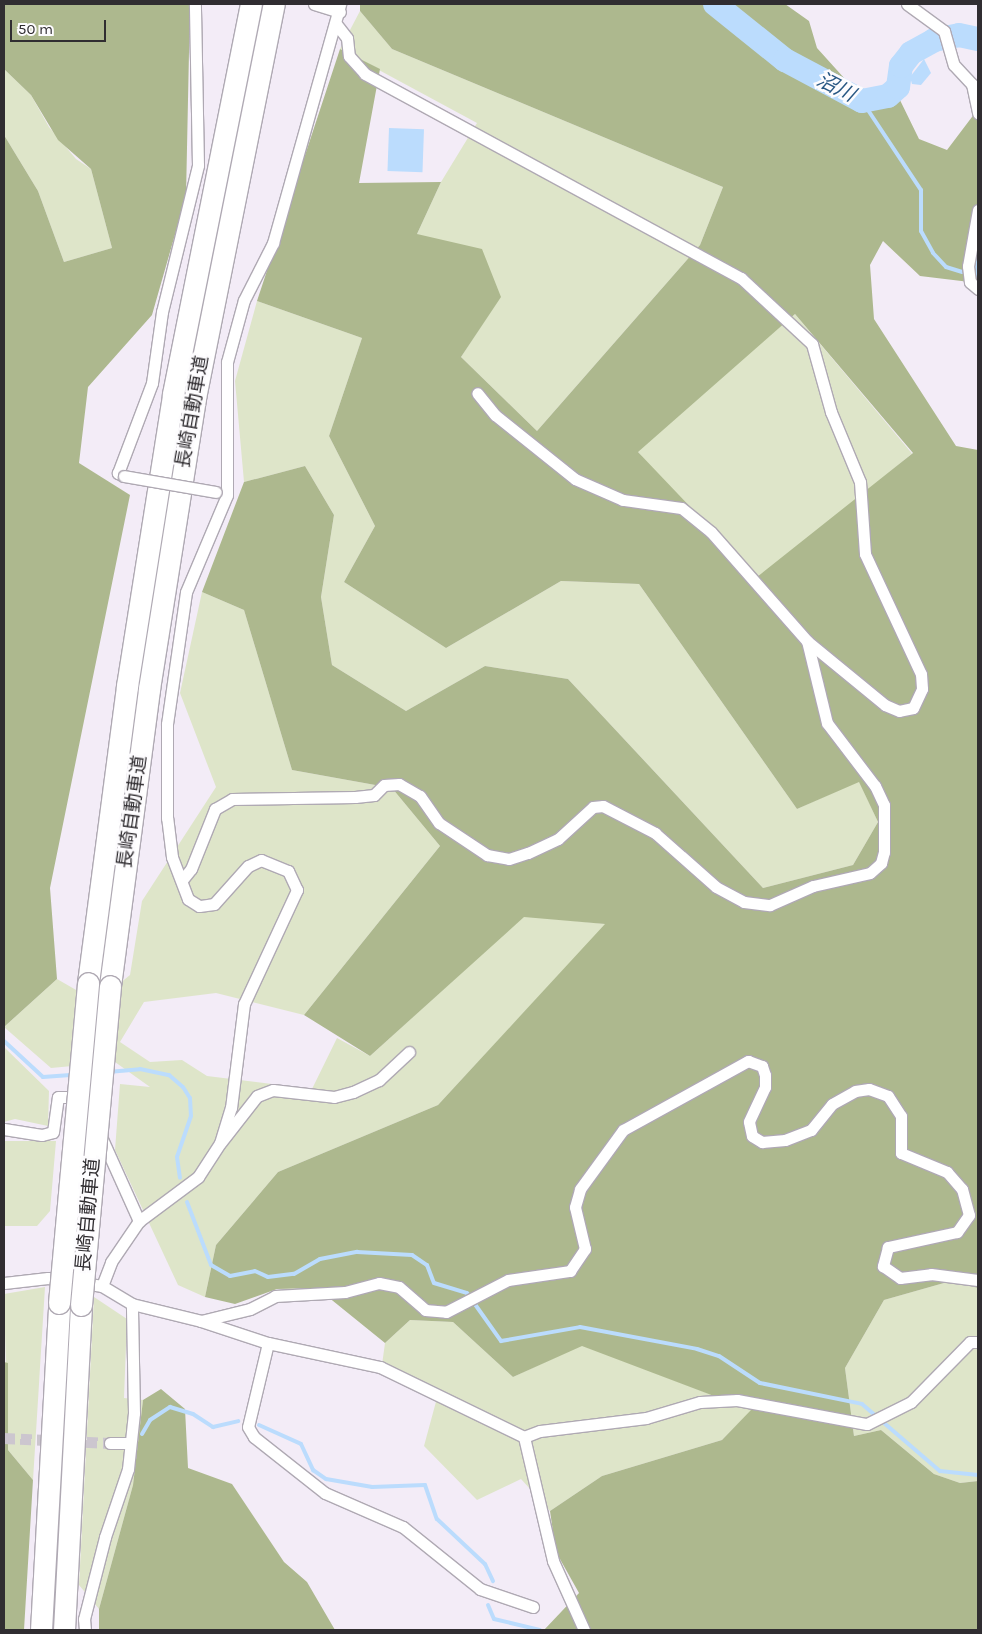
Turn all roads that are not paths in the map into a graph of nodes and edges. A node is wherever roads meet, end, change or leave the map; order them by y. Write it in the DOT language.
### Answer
graph roads {
  1 [pos="195,4"];
  2 [pos="251,4"];
  3 [pos="274,4"];
  4 [pos="314,4"];
  5 [pos="907,4"];
  6 [pos="337,8"];
  7 [pos="336,24"];
  8 [pos="978,114"];
  9 [pos="978,210"];
  10 [pos="978,289"];
  11 [pos="477,393"];
  12 [pos="221,494"];
  13 [pos="807,641"];
  14 [pos="182,880"];
  15 [pos="408,1052"];
  16 [pos="4,1129"];
  17 [pos="220,1143"];
  18 [pos="139,1221"];
  19 [pos="978,1280"];
  20 [pos="4,1282"];
  21 [pos="102,1286"];
  22 [pos="132,1304"];
  23 [pos="201,1321"];
  24 [pos="978,1342"];
  25 [pos="268,1343"];
  26 [pos="524,1437"];
  27 [pos="130,1443"];
  28 [pos="110,1444"];
  29 [pos="533,1607"];
  30 [pos="42,1630"];
  31 [pos="64,1630"];
  32 [pos="85,1630"];
  33 [pos="584,1630"];
  1 -- 12 [label="street, bridge"];
  2 -- 30 [label="highway, 長崎自動車道, bridge"];
  3 -- 31 [label="highway, 長崎自動車道, bridge"];
  4 -- 6 [label="street"];
  5 -- 8 [label="street"];
  6 -- 7 [label="street"];
  7 -- 12 [label="street"];
  7 -- 13 [label="street"];
  9 -- 10 [label="street"];
  11 -- 13 [label="street"];
  12 -- 14 [label="street"];
  13 -- 14 [label="street"];
  14 -- 17 [label="street"];
  15 -- 17 [label="street"];
  16 -- 18 [label="street"];
  17 -- 18 [label="street"];
  18 -- 21 [label="street"];
  19 -- 23 [label="street"];
  20 -- 21 [label="street"];
  21 -- 22 [label="street"];
  22 -- 23 [label="street"];
  22 -- 27 [label="street"];
  23 -- 25 [label="street"];
  24 -- 26 [label="street"];
  25 -- 26 [label="street"];
  25 -- 29 [label="street"];
  26 -- 33 [label="street"];
  27 -- 28 [label="street"];
  27 -- 32 [label="street"];
}
